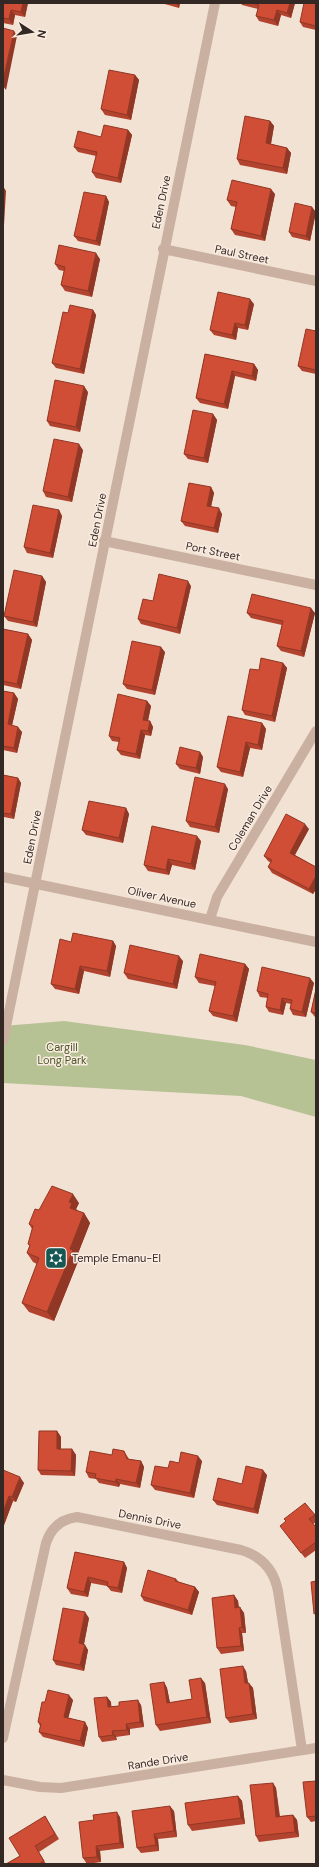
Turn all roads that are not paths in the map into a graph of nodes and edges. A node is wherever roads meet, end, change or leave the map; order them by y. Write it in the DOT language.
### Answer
graph roads {
  1 [pos="215,3"];
  2 [pos="163,249"];
  3 [pos="316,281"];
  4 [pos="104,541"];
  5 [pos="316,585"];
  6 [pos="316,731"];
  7 [pos="3,877"];
  8 [pos="35,883"];
  9 [pos="210,919"];
  10 [pos="316,942"];
  11 [pos="3,1041"];
  12 [pos="3,1738"];
  13 [pos="316,1748"];
  14 [pos="302,1750"];
  15 [pos="3,1780"];
  1 -- 2 [label="street, Eden Drive"];
  2 -- 3 [label="street, Paul Street"];
  2 -- 4 [label="street, Eden Drive"];
  4 -- 5 [label="street, Port Street"];
  4 -- 8 [label="street, Eden Drive"];
  6 -- 9 [label="street, Coleman Drive"];
  7 -- 8 [label="street, Oliver Avenue"];
  8 -- 9 [label="street, Oliver Avenue"];
  8 -- 11 [label="street, Eden Drive"];
  9 -- 10 [label="street, Oliver Avenue"];
  12 -- 14 [label="street, Dennis Drive"];
  13 -- 14 [label="street, Rande Drive"];
  14 -- 15 [label="street, Rande Drive"];
}
